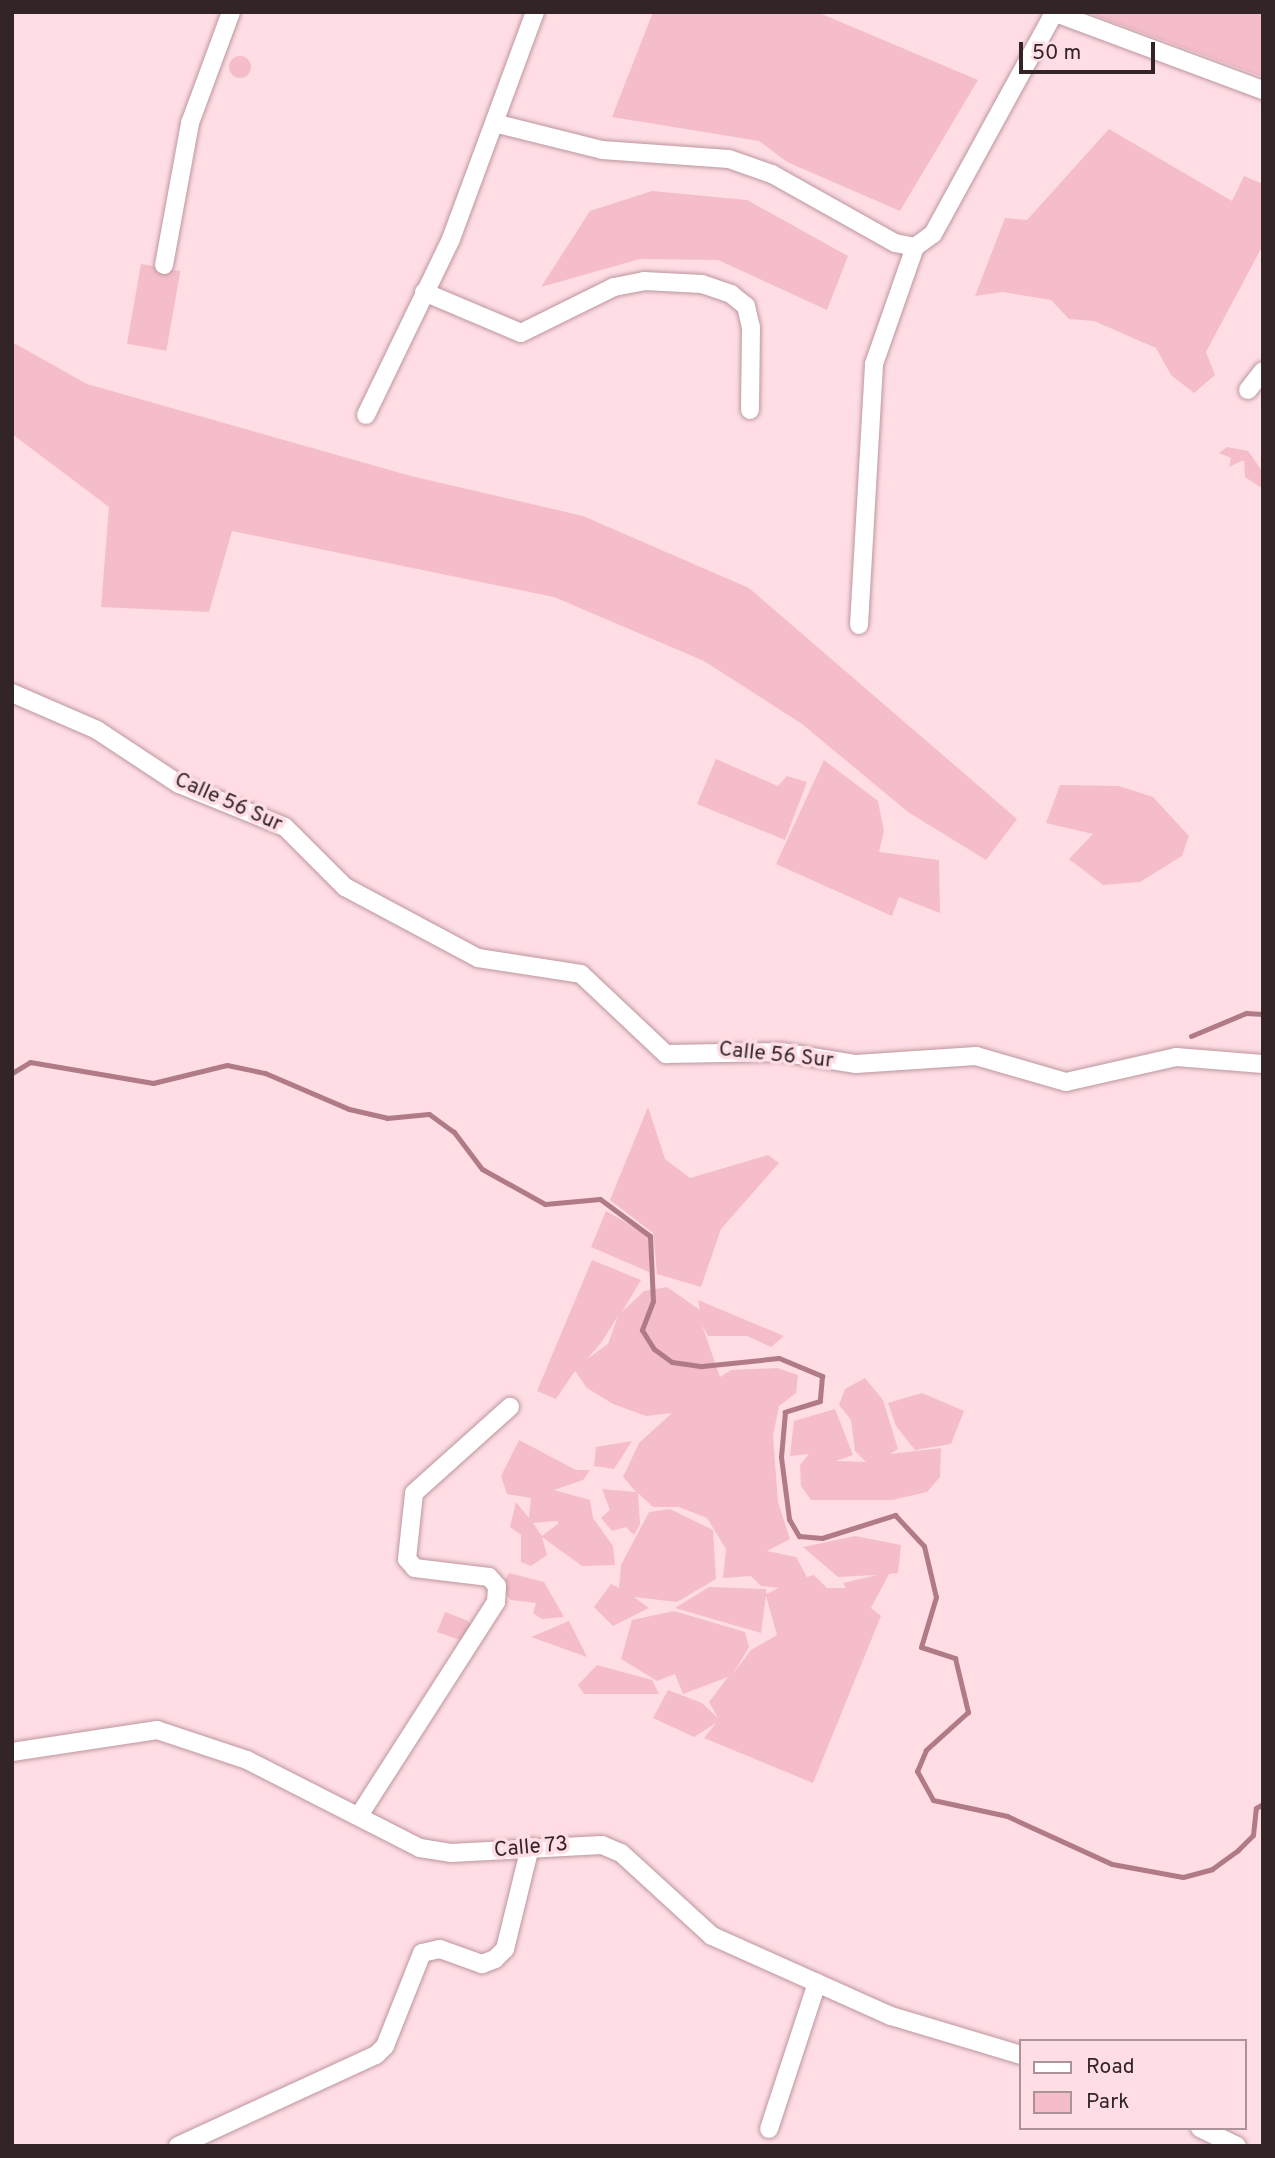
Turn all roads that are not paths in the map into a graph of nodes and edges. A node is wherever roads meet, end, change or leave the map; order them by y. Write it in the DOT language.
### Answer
graph roads {
  1 [pos="231,12"];
  2 [pos="535,12"];
  3 [pos="1053,13"];
  4 [pos="1263,90"];
  5 [pos="498,124"];
  6 [pos="915,247"];
  7 [pos="164,265"];
  8 [pos="424,292"];
  9 [pos="1263,370"];
  10 [pos="1248,390"];
  11 [pos="750,411"];
  12 [pos="366,415"];
  13 [pos="859,625"];
  14 [pos="12,693"];
  15 [pos="1263,1064"];
  16 [pos="510,1407"];
  17 [pos="12,1752"];
  18 [pos="360,1814"];
  19 [pos="530,1847"];
  20 [pos="817,1983"];
  21 [pos="1020,2054"];
  22 [pos="769,2129"];
  23 [pos="1204,2130"];
  24 [pos="178,2146"];
  25 [pos="1237,2146"];
  1 -- 7 [label="street"];
  2 -- 5 [label="street"];
  3 -- 4 [label="street"];
  3 -- 6 [label="street"];
  5 -- 6 [label="street"];
  5 -- 8 [label="street"];
  6 -- 13 [label="street"];
  8 -- 11 [label="street"];
  8 -- 12 [label="street"];
  9 -- 10 [label="street"];
  14 -- 15 [label="street, Calle 56 Sur"];
  16 -- 18 [label="street"];
  17 -- 18 [label="street, Calle 73"];
  18 -- 19 [label="street, Calle 73"];
  19 -- 20 [label="street, Calle 73"];
  19 -- 24 [label="street"];
  20 -- 21 [label="street, Calle 73"];
  20 -- 22 [label="street"];
  23 -- 25 [label="street"];
}
